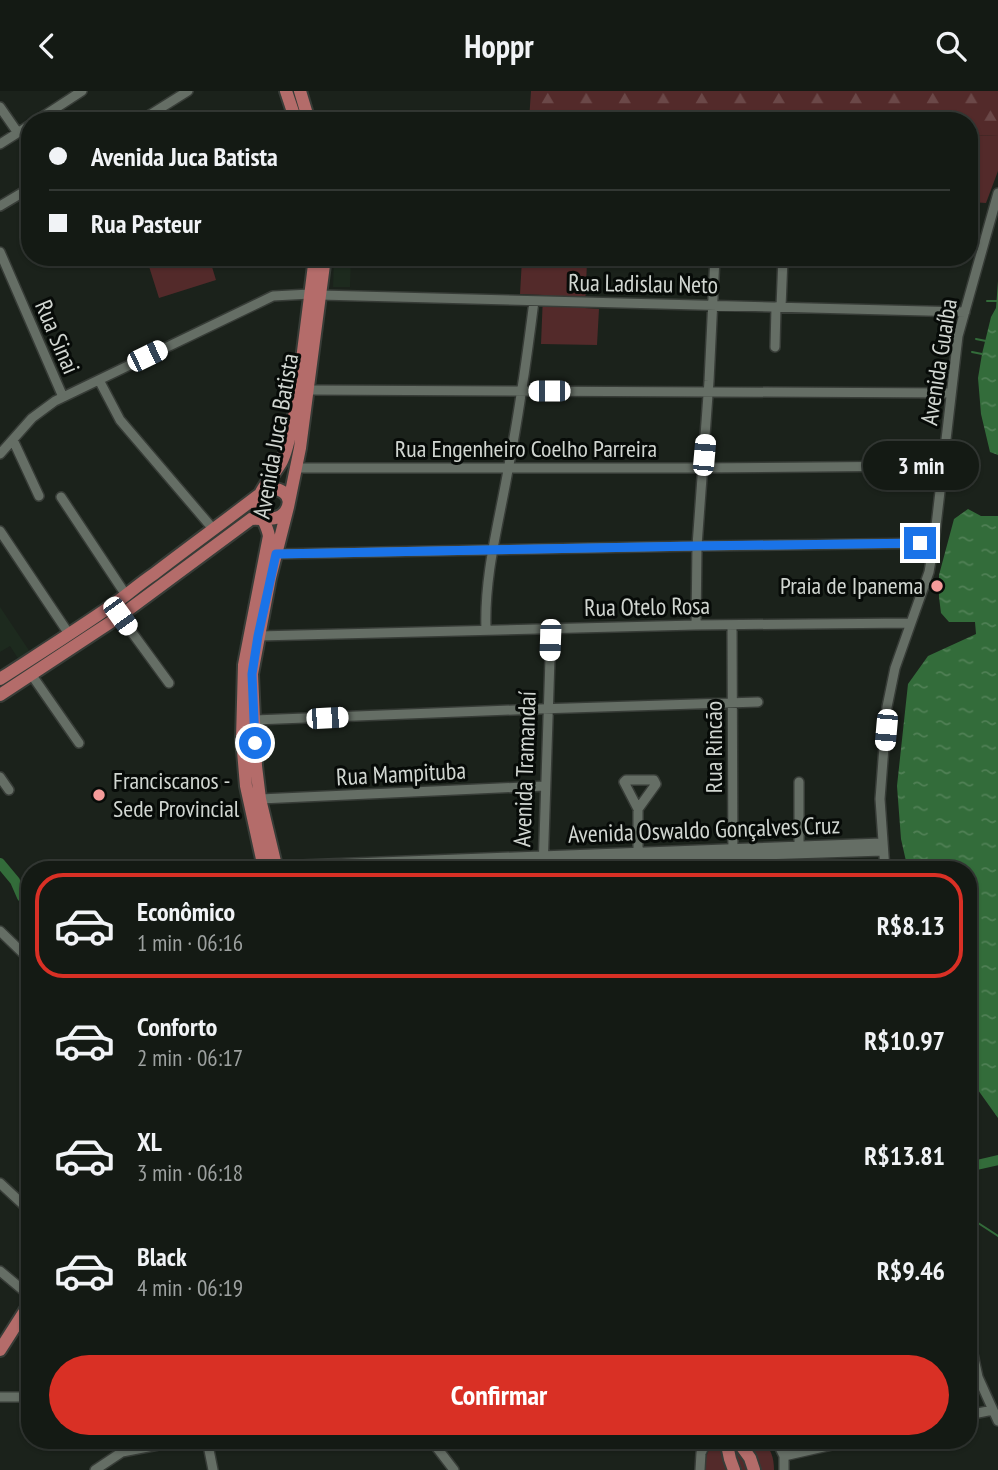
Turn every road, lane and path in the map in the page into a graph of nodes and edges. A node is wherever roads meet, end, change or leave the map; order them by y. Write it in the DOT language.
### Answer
graph roads {
  1 [pos="82,91"];
  2 [pos="188,91"];
  3 [pos="286,91"];
  4 [pos="304,92"];
  5 [pos="0,107"];
  6 [pos="159,109"];
  7 [pos="50,112"];
  8 [pos="154,112"];
  9 [pos="161,112"];
  10 [pos="293,112"];
  11 [pos="307,112"];
  12 [pos="21,131"];
  13 [pos="18,133"];
  14 [pos="0,144"];
  15 [pos="21,193"];
  16 [pos="998,193"];
  17 [pos="0,206"];
  18 [pos="0,252"];
  19 [pos="978,265"];
  20 [pos="315,266"];
  21 [pos="323,266"];
  22 [pos="715,266"];
  23 [pos="782,266"];
  24 [pos="978,266"];
  25 [pos="315,295"];
  26 [pos="534,301"];
  27 [pos="714,305"];
  28 [pos="779,307"];
  29 [pos="965,312"];
  30 [pos="775,347"];
  31 [pos="99,380"];
  32 [pos="307,390"];
  33 [pos="522,391"];
  34 [pos="708,391"];
  35 [pos="951,393"];
  36 [pos="63,397"];
  37 [pos="13,440"];
  38 [pos="0,454"];
  39 [pos="941,465"];
  40 [pos="296,468"];
  41 [pos="509,468"];
  42 [pos="702,468"];
  43 [pos="261,493"];
  44 [pos="39,496"];
  45 [pos="61,497"];
  46 [pos="288,507"];
  47 [pos="263,517"];
  48 [pos="214,530"];
  49 [pos="0,531"];
  50 [pos="934,543"];
  51 [pos="697,546"];
  52 [pos="493,550"];
  53 [pos="276,554"];
  54 [pos="126,595"];
  55 [pos="120,616"];
  56 [pos="910,623"];
  57 [pos="696,625"];
  58 [pos="733,625"];
  59 [pos="551,628"];
  60 [pos="486,629"];
  61 [pos="69,634"];
  62 [pos="258,636"];
  63 [pos="51,646"];
  64 [pos="47,663"];
  65 [pos="31,674"];
  66 [pos="0,679"];
  67 [pos="169,683"];
  68 [pos="0,695"];
  69 [pos="734,702"];
  70 [pos="758,702"];
  71 [pos="548,709"];
  72 [pos="254,720"];
  73 [pos="79,743"];
  74 [pos="0,777"];
  75 [pos="799,782"];
  76 [pos="545,786"];
  77 [pos="9,790"];
  78 [pos="260,799"];
  79 [pos="638,809"];
  80 [pos="882,847"];
  81 [pos="798,849"];
  82 [pos="732,852"];
  83 [pos="270,861"];
  84 [pos="272,861"];
  85 [pos="543,861"];
  86 [pos="638,861"];
  87 [pos="732,861"];
  88 [pos="799,861"];
  89 [pos="884,861"];
  90 [pos="0,931"];
  91 [pos="21,951"];
  92 [pos="0,1184"];
  93 [pos="21,1203"];
  94 [pos="0,1271"];
  95 [pos="21,1288"];
  96 [pos="21,1317"];
  97 [pos="0,1350"];
  98 [pos="977,1372"];
  99 [pos="0,1397"];
  100 [pos="21,1397"];
  101 [pos="993,1409"];
  102 [pos="977,1413"];
  103 [pos="998,1421"];
  104 [pos="138,1449"];
  105 [pos="209,1449"];
  106 [pos="438,1449"];
  107 [pos="703,1449"];
  108 [pos="731,1449"];
  109 [pos="740,1449"];
  110 [pos="780,1449"];
  111 [pos="815,1449"];
  112 [pos="784,1456"];
  113 [pos="95,1470"];
  114 [pos="213,1470"];
  115 [pos="454,1470"];
  116 [pos="700,1470"];
  117 [pos="734,1470"];
  118 [pos="754,1470"];
  119 [pos="784,1470"];
  1 -- 7 [label="street"];
  2 -- 6 [label="street"];
  3 -- 10 [label="main road"];
  4 -- 11 [label="main road"];
  5 -- 13 [label="street"];
  6 -- 8 [label="street"];
  6 -- 9 [label="street"];
  12 -- 13 [label="street"];
  13 -- 14 [label="street"];
  15 -- 17 [label="street"];
  16 -- 19 [label="street, Avenida Guaíba"];
  18 -- 36 [label="street, Rua Sinai"];
  20 -- 25 [label="main road, Avenida Juca Batista"];
  21 -- 25 [label="main road, Avenida Juca Batista"];
  22 -- 27 [label="street"];
  23 -- 28 [label="street"];
  24 -- 29 [label="street, Avenida Guaíba"];
  25 -- 26 [label="street, Rua Ladislau Neto"];
  25 -- 31 [label="street, Rua Ladislau Neto"];
  25 -- 32 [label="main road, Avenida Juca Batista"];
  25 -- 43 [label="main road, Avenida Juca Batista"];
  26 -- 27 [label="street, Rua Ladislau Neto"];
  26 -- 33 [label="street"];
  27 -- 28 [label="street, Rua Ladislau Neto"];
  27 -- 34 [label="street"];
  28 -- 29 [label="street, Rua Ladislau Neto"];
  28 -- 30 [label="street"];
  29 -- 35 [label="street, Avenida Guaíba"];
  31 -- 36 [label="street, Rua Ladislau Neto"];
  31 -- 48 [label="street"];
  32 -- 33 [label="street"];
  32 -- 40 [label="main road, Avenida Juca Batista"];
  33 -- 34 [label="street"];
  33 -- 41 [label="street"];
  34 -- 35 [label="street"];
  34 -- 42 [label="street"];
  35 -- 39 [label="street, Avenida Guaíba"];
  36 -- 37 [label="street, Rua Ladislau Neto"];
  37 -- 38 [label="street, Rua Ladislau Neto"];
  37 -- 44 [label="street"];
  39 -- 42 [label="street, Rua Engenheiro Coelho Parreira"];
  39 -- 50 [label="street, Avenida Guaíba"];
  40 -- 41 [label="street, Rua Engenheiro Coelho Parreira"];
  40 -- 46 [label="main road, Avenida Juca Batista"];
  41 -- 42 [label="street, Rua Engenheiro Coelho Parreira"];
  41 -- 52 [label="street"];
  42 -- 51 [label="street"];
  43 -- 46 [label="main road"];
  43 -- 47 [label="main road, Avenida Juca Batista"];
  43 -- 48 [label="main road"];
  45 -- 54 [label="street"];
  46 -- 47 [label="main road"];
  46 -- 53 [label="main road, Avenida Juca Batista"];
  47 -- 55 [label="main road"];
  47 -- 83 [label="main road, Avenida Juca Batista"];
  48 -- 54 [label="main road"];
  49 -- 61 [label="street"];
  50 -- 51 [label="street"];
  50 -- 56 [label="street, Avenida Guaíba"];
  51 -- 52 [label="street"];
  51 -- 57 [label="street"];
  52 -- 53 [label="street"];
  52 -- 60 [label="street"];
  53 -- 62 [label="main road, Avenida Juca Batista"];
  54 -- 61 [label="main road"];
  55 -- 64 [label="main road"];
  55 -- 67 [label="street"];
  56 -- 58 [label="street, Rua Otelo Rosa"];
  56 -- 80 [label="street, Avenida Guaíba"];
  57 -- 58 [label="street, Rua Otelo Rosa"];
  57 -- 59 [label="street, Rua Otelo Rosa"];
  58 -- 69 [label="street, Rua Rincão"];
  59 -- 60 [label="street, Rua Otelo Rosa"];
  59 -- 71 [label="street, Avenida Tramandaí"];
  60 -- 62 [label="street, Rua Otelo Rosa"];
  61 -- 63 [label="main road"];
  62 -- 72 [label="main road, Avenida Juca Batista"];
  63 -- 64 [label="main road"];
  63 -- 66 [label="main road"];
  64 -- 65 [label="main road"];
  65 -- 68 [label="main road"];
  65 -- 73 [label="street"];
  69 -- 70 [label="street"];
  69 -- 71 [label="street"];
  69 -- 82 [label="street, Rua Rincão"];
  71 -- 72 [label="street"];
  71 -- 76 [label="street, Avenida Tramandaí"];
  72 -- 78 [label="main road, Avenida Juca Batista"];
  74 -- 77 [label="street"];
  75 -- 81 [label="street"];
  76 -- 78 [label="street, Rua Mampituba"];
  76 -- 85 [label="street, Avenida Tramandaí"];
  78 -- 84 [label="main road, Avenida Juca Batista"];
  79 -- 86 [label="street"];
  80 -- 81 [label="street, Avenida Oswaldo Gonçalves Cruz"];
  80 -- 89 [label="street, Avenida Guaíba"];
  81 -- 82 [label="street, Avenida Oswaldo Gonçalves Cruz"];
  81 -- 88 [label="street"];
  82 -- 86 [label="street, Avenida Oswaldo Gonçalves Cruz"];
  82 -- 87 [label="street, Rua Rincão"];
  90 -- 91 [label="street"];
  92 -- 93 [label="street"];
  94 -- 95 [label="street"];
  96 -- 97 [label="main road"];
  98 -- 101 [label="street"];
  99 -- 100 [label="street"];
  101 -- 102 [label="street"];
  101 -- 103 [label="street"];
  104 -- 113 [label="street"];
  105 -- 114 [label="street"];
  106 -- 115 [label="street"];
  107 -- 116 [label="street"];
  108 -- 117 [label="main road"];
  109 -- 118 [label="main road"];
  110 -- 112 [label="street"];
  111 -- 112 [label="street"];
  112 -- 119 [label="street"];
}
